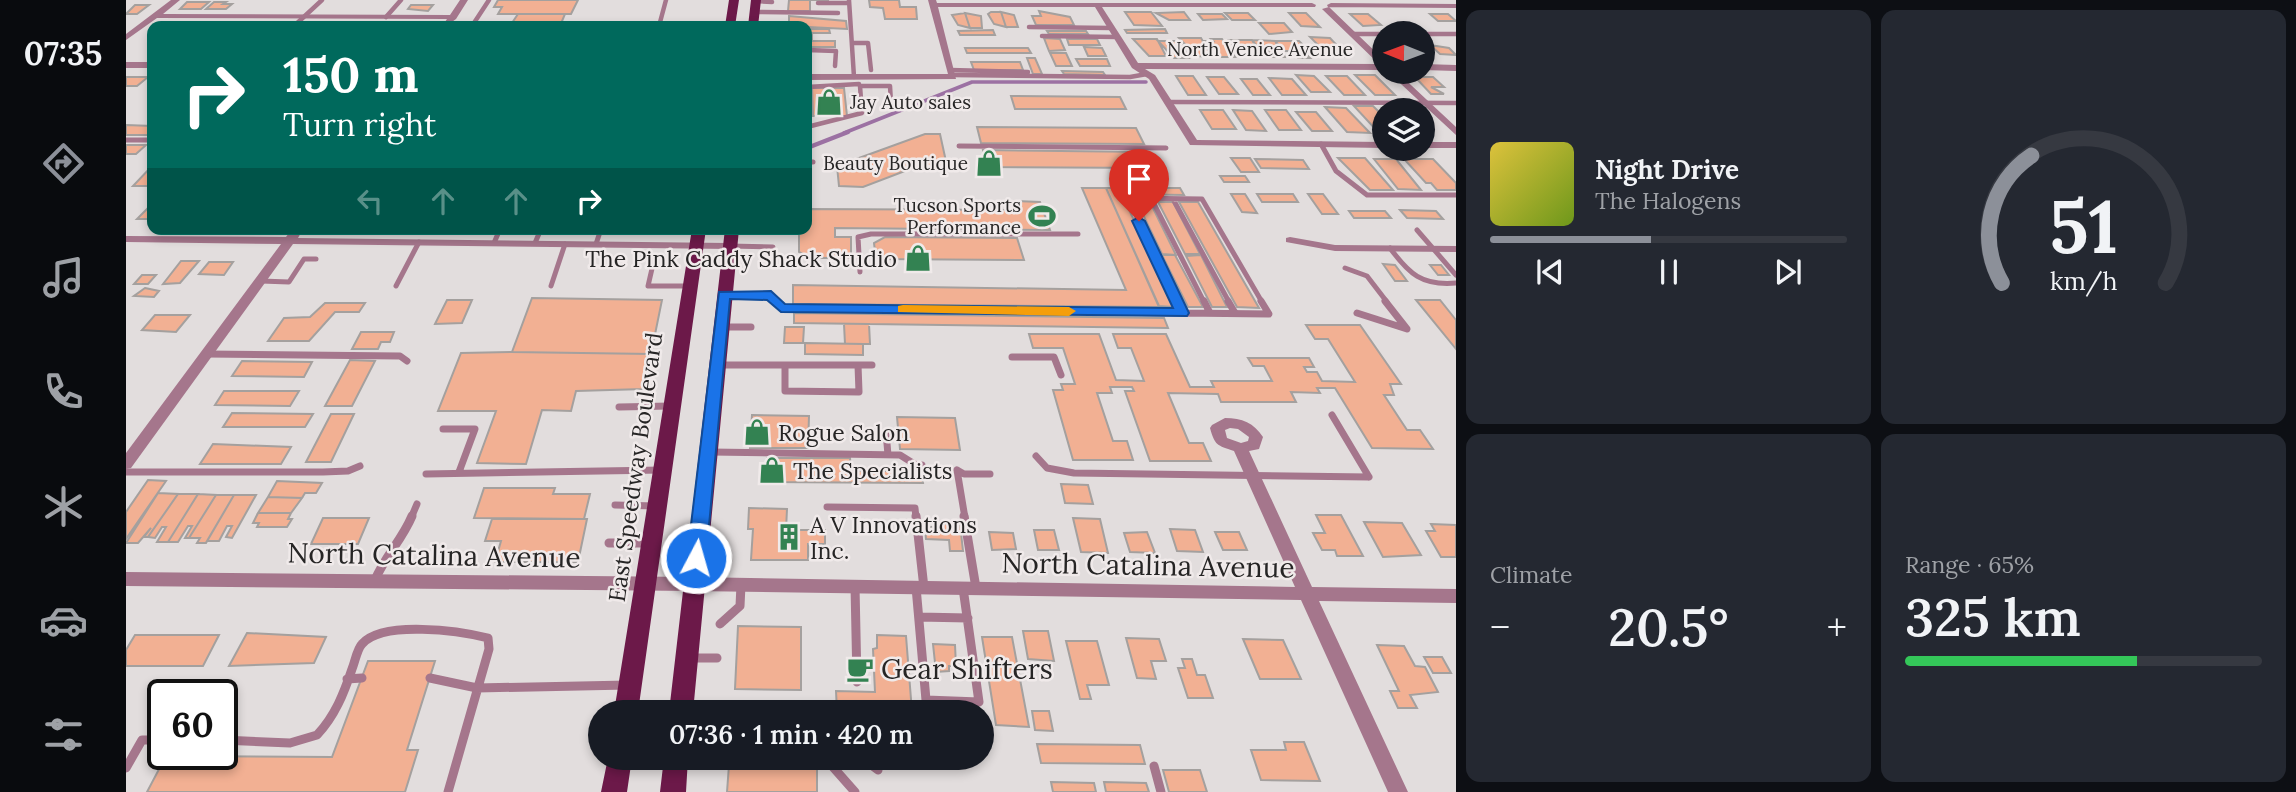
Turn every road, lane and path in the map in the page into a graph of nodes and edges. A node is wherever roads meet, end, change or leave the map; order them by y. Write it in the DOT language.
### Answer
graph roads {
  1 [pos="176,0"];
  2 [pos="322,0"];
  3 [pos="401,0"];
  4 [pos="464,0"];
  5 [pos="489,0"];
  6 [pos="666,0"];
  7 [pos="734,0"];
  8 [pos="772,1"];
  9 [pos="849,2"];
  10 [pos="932,2"];
  11 [pos="1011,2"];
  12 [pos="1161,2"];
  13 [pos="1315,2"];
  14 [pos="818,3"];
  15 [pos="967,3"];
  16 [pos="756,5"];
  17 [pos="1097,5"];
  18 [pos="1456,6"];
  19 [pos="1329,7"];
  20 [pos="770,12"];
  21 [pos="838,13"];
  22 [pos="155,16"];
  23 [pos="305,17"];
  24 [pos="386,17"];
  25 [pos="453,17"];
  26 [pos="148,21"];
  27 [pos="300,21"];
  28 [pos="450,21"];
  29 [pos="474,21"];
  30 [pos="660,21"];
  31 [pos="731,21"];
  32 [pos="147,22"];
  33 [pos="1029,27"];
  34 [pos="1114,33"];
  35 [pos="1352,34"];
  36 [pos="1372,34"];
  37 [pos="1435,34"];
  38 [pos="1456,34"];
  39 [pos="1042,36"];
  40 [pos="126,38"];
  41 [pos="852,43"];
  42 [pos="812,50"];
  43 [pos="1372,54"];
  44 [pos="126,65"];
  45 [pos="147,65"];
  46 [pos="835,66"];
  47 [pos="1135,66"];
  48 [pos="1372,66"];
  49 [pos="1435,67"];
  50 [pos="1456,68"];
  51 [pos="871,70"];
  52 [pos="1028,72"];
  53 [pos="952,74"];
  54 [pos="1147,74"];
  55 [pos="812,77"];
  56 [pos="858,80"];
  57 [pos="1405,84"];
  58 [pos="812,86"];
  59 [pos="1420,98"];
  60 [pos="1168,102"];
  61 [pos="891,103"];
  62 [pos="1372,103"];
  63 [pos="1435,103"];
  64 [pos="1456,103"];
  65 [pos="1435,112"];
  66 [pos="812,126"];
  67 [pos="1456,132"];
  68 [pos="126,140"];
  69 [pos="147,140"];
  70 [pos="1321,144"];
  71 [pos="1372,145"];
  72 [pos="1435,145"];
  73 [pos="1456,145"];
  74 [pos="959,146"];
  75 [pos="1166,148"];
  76 [pos="1456,195"];
  77 [pos="1151,198"];
  78 [pos="1173,198"];
  79 [pos="1417,230"];
  80 [pos="1078,234"];
  81 [pos="261,235"];
  82 [pos="294,235"];
  83 [pos="310,235"];
  84 [pos="497,235"];
  85 [pos="539,235"];
  86 [pos="599,235"];
  87 [pos="697,238"];
  88 [pos="731,238"];
  89 [pos="126,239"];
  90 [pos="1290,240"];
  91 [pos="419,242"];
  92 [pos="494,243"];
  93 [pos="536,243"];
  94 [pos="565,244"];
  95 [pos="596,244"];
  96 [pos="773,247"];
  97 [pos="1390,248"];
  98 [pos="1433,249"];
  99 [pos="1456,249"];
  100 [pos="316,259"];
  101 [pos="653,260"];
  102 [pos="1345,268"];
  103 [pos="860,272"];
  104 [pos="1456,275"];
  105 [pos="261,281"];
  106 [pos="1456,284"];
  107 [pos="397,286"];
  108 [pos="551,286"];
  109 [pos="690,286"];
  110 [pos="724,295"];
  111 [pos="1182,313"];
  112 [pos="1210,313"];
  113 [pos="1235,313"];
  114 [pos="1357,313"];
  115 [pos="720,327"];
  116 [pos="751,327"];
  117 [pos="206,354"];
  118 [pos="1012,357"];
  119 [pos="407,361"];
  120 [pos="716,365"];
  121 [pos="785,365"];
  122 [pos="858,365"];
  123 [pos="872,365"];
  124 [pos="1060,375"];
  125 [pos="672,406"];
  126 [pos="619,407"];
  127 [pos="1332,415"];
  128 [pos="443,429"];
  129 [pos="886,432"];
  130 [pos="1240,448"];
  131 [pos="707,452"];
  132 [pos="888,455"];
  133 [pos="1036,456"];
  134 [pos="126,464"];
  135 [pos="922,465"];
  136 [pos="360,466"];
  137 [pos="663,470"];
  138 [pos="126,472"];
  139 [pos="459,472"];
  140 [pos="426,474"];
  141 [pos="990,474"];
  142 [pos="1251,476"];
  143 [pos="417,505"];
  144 [pos="615,505"];
  145 [pos="657,506"];
  146 [pos="827,507"];
  147 [pos="609,542"];
  148 [pos="652,543"];
  149 [pos="126,579"];
  150 [pos="375,581"];
  151 [pos="646,583"];
  152 [pos="693,584"];
  153 [pos="741,584"];
  154 [pos="855,586"];
  155 [pos="920,587"];
  156 [pos="970,588"];
  157 [pos="1305,594"];
  158 [pos="1456,596"];
  159 [pos="919,617"];
  160 [pos="968,618"];
  161 [pos="719,624"];
  162 [pos="686,658"];
  163 [pos="717,658"];
  164 [pos="362,678"];
  165 [pos="430,678"];
  166 [pos="347,679"];
  167 [pos="857,682"];
  168 [pos="630,685"];
  169 [pos="477,688"];
  170 [pos="628,700"];
  171 [pos="682,700"];
  172 [pos="147,740"];
  173 [pos="238,740"];
  174 [pos="1154,766"];
  175 [pos="126,768"];
  176 [pos="618,770"];
  177 [pos="675,770"];
  178 [pos="836,770"];
  179 [pos="448,792"];
  180 [pos="614,792"];
  181 [pos="673,792"];
  182 [pos="855,792"];
  183 [pos="1161,792"];
  184 [pos="1398,792"];
  1 -- 22 [label="street"];
  2 -- 23 [label="lane"];
  3 -- 24 [label="lane"];
  4 -- 25 [label="street"];
  5 -- 29 [label="lane"];
  6 -- 30 [label="lane"];
  7 -- 31 [label="main road"];
  8 -- 16 [label="lane"];
  8 -- 20 [label="lane"];
  9 -- 14 [label="lane"];
  9 -- 41 [label="lane"];
  10 -- 15 [label="street"];
  10 -- 53 [label="street"];
  11 -- 15 [label="street"];
  11 -- 17 [label="street"];
  12 -- 13 [label="street"];
  12 -- 17 [label="street"];
  13 -- 19 [label="street"];
  16 -- 20 [label="lane"];
  17 -- 34 [label="street"];
  18 -- 19 [label="street"];
  19 -- 35 [label="street"];
  20 -- 21 [label="lane"];
  22 -- 23 [label="street"];
  22 -- 26 [label="street"];
  23 -- 24 [label="street"];
  23 -- 27 [label="lane"];
  24 -- 25 [label="street"];
  25 -- 28 [label="street"];
  32 -- 40 [label="street"];
  33 -- 34 [label="lane"];
  34 -- 39 [label="lane"];
  34 -- 47 [label="street"];
  35 -- 36 [label="lane"];
  35 -- 43 [label="street"];
  37 -- 38 [label="lane"];
  41 -- 51 [label="lane"];
  41 -- 56 [label="lane"];
  42 -- 46 [label="lane"];
  44 -- 45 [label="street"];
  47 -- 48 [label="street, North Venice Avenue"];
  47 -- 54 [label="street"];
  49 -- 50 [label="street"];
  52 -- 53 [label="lane"];
  53 -- 54 [label="lane"];
  53 -- 56 [label="street"];
  54 -- 60 [label="street"];
  55 -- 56 [label="street"];
  56 -- 58 [label="lane"];
  56 -- 61 [label="lane"];
  56 -- 66 [label="lane"];
  57 -- 59 [label="street"];
  60 -- 62 [label="lane"];
  60 -- 70 [label="street"];
  63 -- 64 [label="lane"];
  65 -- 67 [label="street"];
  68 -- 69 [label="lane"];
  70 -- 71 [label="street"];
  70 -- 76 [label="lane"];
  72 -- 73 [label="street"];
  74 -- 75 [label="lane"];
  77 -- 78 [label="lane"];
  77 -- 111 [label="lane"];
  77 -- 112 [label="lane"];
  78 -- 113 [label="lane"];
  78 -- 113 [label="lane"];
  79 -- 98 [label="lane"];
  80 -- 103 [label="lane"];
  81 -- 89 [label="street"];
  82 -- 105 [label="street"];
  83 -- 91 [label="street"];
  84 -- 92 [label="lane"];
  85 -- 93 [label="lane"];
  86 -- 95 [label="lane"];
  87 -- 88 [label="street"];
  87 -- 95 [label="street"];
  87 -- 109 [label="main road, East Speedway Boulevard"];
  88 -- 96 [label="lane"];
  88 -- 110 [label="main road"];
  90 -- 97 [label="street"];
  91 -- 92 [label="street"];
  91 -- 107 [label="lane"];
  92 -- 93 [label="street"];
  93 -- 94 [label="street"];
  94 -- 95 [label="street"];
  94 -- 108 [label="lane"];
  97 -- 98 [label="street"];
  97 -- 106 [label="lane"];
  98 -- 99 [label="street"];
  98 -- 104 [label="lane"];
  100 -- 105 [label="lane"];
  101 -- 109 [label="lane"];
  102 -- 114 [label="lane"];
  105 -- 117 [label="street"];
  109 -- 125 [label="main road, East Speedway Boulevard"];
  110 -- 111 [label="lane"];
  110 -- 115 [label="main road"];
  111 -- 112 [label="lane"];
  112 -- 113 [label="lane"];
  115 -- 116 [label="lane"];
  115 -- 120 [label="main road"];
  117 -- 119 [label="lane"];
  117 -- 134 [label="street"];
  118 -- 124 [label="lane"];
  120 -- 121 [label="lane"];
  120 -- 131 [label="main road"];
  121 -- 122 [label="lane"];
  121 -- 122 [label="lane"];
  122 -- 123 [label="lane"];
  125 -- 126 [label="lane"];
  125 -- 137 [label="main road, East Speedway Boulevard"];
  127 -- 142 [label="lane"];
  128 -- 139 [label="lane"];
  129 -- 132 [label="lane"];
  130 -- 142 [label="street"];
  131 -- 132 [label="lane"];
  131 -- 152 [label="main road"];
  132 -- 135 [label="lane"];
  133 -- 142 [label="lane"];
  136 -- 138 [label="lane"];
  137 -- 139 [label="lane"];
  137 -- 145 [label="main road, East Speedway Boulevard"];
  139 -- 140 [label="lane"];
  141 -- 156 [label="lane"];
  142 -- 157 [label="street"];
  143 -- 150 [label="lane"];
  144 -- 145 [label="lane"];
  145 -- 148 [label="main road, East Speedway Boulevard"];
  146 -- 155 [label="lane"];
  147 -- 148 [label="lane"];
  148 -- 151 [label="main road, East Speedway Boulevard"];
  149 -- 150 [label="street, North Catalina Avenue"];
  150 -- 151 [label="street, North Catalina Avenue"];
  151 -- 152 [label="street, North Catalina Avenue"];
  151 -- 168 [label="main road, East Speedway Boulevard"];
  152 -- 153 [label="street, North Catalina Avenue"];
  152 -- 162 [label="main road"];
  153 -- 154 [label="street, North Catalina Avenue"];
  153 -- 161 [label="lane"];
  154 -- 155 [label="street, North Catalina Avenue"];
  154 -- 167 [label="lane"];
  155 -- 156 [label="street, North Catalina Avenue"];
  155 -- 159 [label="lane"];
  156 -- 157 [label="street, North Catalina Avenue"];
  156 -- 160 [label="lane"];
  157 -- 158 [label="street, North Catalina Avenue"];
  157 -- 184 [label="street"];
  159 -- 160 [label="lane"];
  159 -- 160 [label="lane"];
  162 -- 163 [label="lane"];
  162 -- 171 [label="main road"];
  164 -- 166 [label="lane"];
  165 -- 169 [label="lane"];
  166 -- 169 [label="lane"];
  166 -- 173 [label="lane"];
  168 -- 169 [label="lane"];
  168 -- 170 [label="main road, East Speedway Boulevard"];
  169 -- 179 [label="lane"];
  172 -- 175 [label="lane"];
  174 -- 183 [label="lane"];
  176 -- 180 [label="main road"];
  177 -- 181 [label="main road"];
  178 -- 182 [label="lane"];
}
